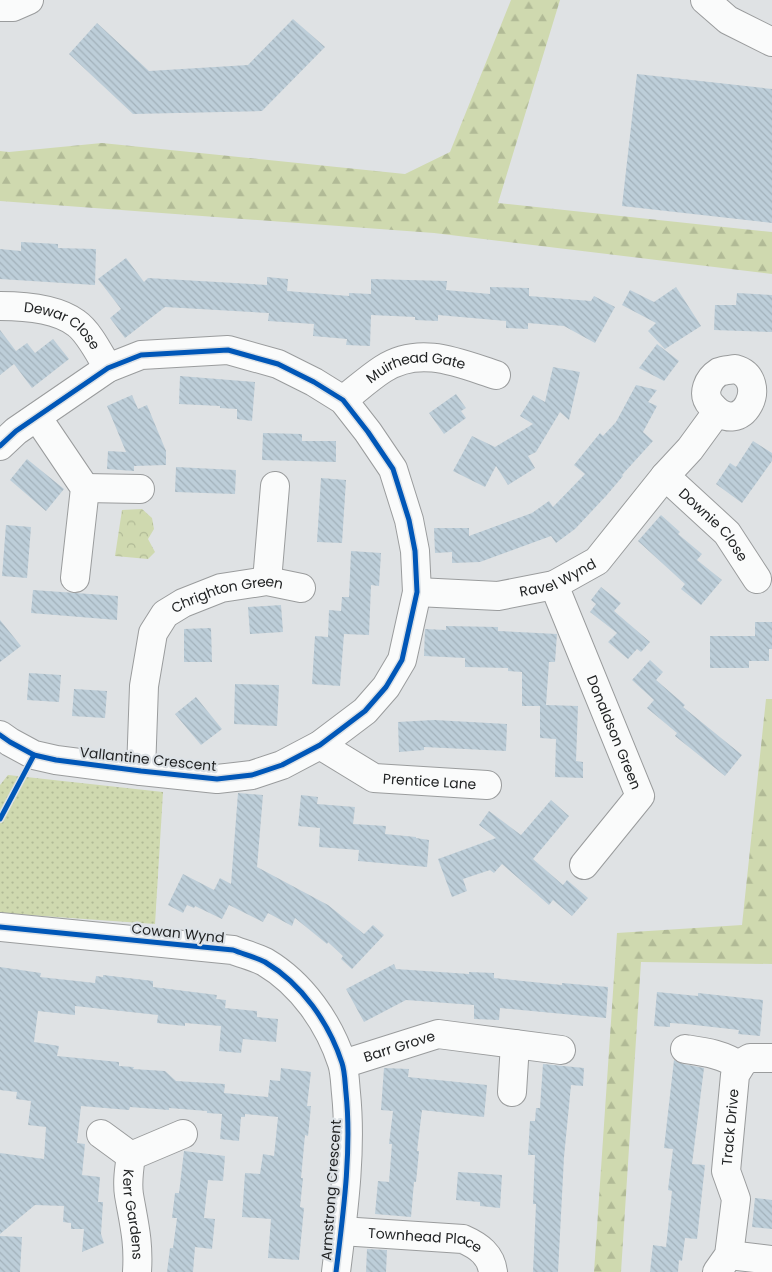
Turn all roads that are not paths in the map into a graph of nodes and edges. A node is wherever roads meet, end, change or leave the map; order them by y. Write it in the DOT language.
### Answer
graph roads {
  1 [pos="29,0"];
  2 [pos="704,0"];
  3 [pos="0,7"];
  4 [pos="772,42"];
  5 [pos="0,306"];
  6 [pos="108,368"];
  7 [pos="496,375"];
  8 [pos="343,400"];
  9 [pos="717,412"];
  10 [pos="37,417"];
  11 [pos="0,446"];
  12 [pos="665,476"];
  13 [pos="275,486"];
  14 [pos="85,488"];
  15 [pos="140,489"];
  16 [pos="76,578"];
  17 [pos="757,579"];
  18 [pos="267,581"];
  19 [pos="554,585"];
  20 [pos="301,588"];
  21 [pos="417,592"];
  22 [pos="0,735"];
  23 [pos="320,745"];
  24 [pos="141,771"];
  25 [pos="488,785"];
  26 [pos="584,865"];
  27 [pos="0,927"];
  28 [pos="325,1024"];
  29 [pos="515,1044"];
  30 [pos="684,1049"];
  31 [pos="561,1050"];
  32 [pos="772,1058"];
  33 [pos="343,1064"];
  34 [pos="740,1066"];
  35 [pos="512,1092"];
  36 [pos="101,1134"];
  37 [pos="183,1134"];
  38 [pos="131,1156"];
  39 [pos="341,1231"];
  40 [pos="772,1260"];
  41 [pos="723,1264"];
  42 [pos="137,1272"];
  43 [pos="336,1272"];
  44 [pos="494,1272"];
  1 -- 3 [label="street"];
  2 -- 4 [label="street"];
  5 -- 6 [label="street, Dewar Close"];
  6 -- 8 [label="street, Vallantine Crescent"];
  6 -- 10 [label="street, Vallantine Crescent"];
  7 -- 8 [label="street, Muirhead Gate"];
  8 -- 21 [label="street, Vallantine Crescent"];
  9 -- 12 [label="street, Ravel Wynd"];
  10 -- 11 [label="street, Vallantine Crescent"];
  10 -- 14 [label="street"];
  12 -- 17 [label="street, Downie Close"];
  12 -- 19 [label="street, Ravel Wynd"];
  13 -- 18 [label="street"];
  14 -- 15 [label="street"];
  14 -- 16 [label="street"];
  18 -- 20 [label="street, Chrighton Green"];
  18 -- 24 [label="street, Chrighton Green"];
  19 -- 21 [label="street, Ravel Wynd"];
  19 -- 26 [label="street, Donaldson Green"];
  21 -- 23 [label="street, Vallantine Crescent"];
  22 -- 24 [label="street, Vallantine Crescent"];
  23 -- 24 [label="street, Vallantine Crescent"];
  23 -- 25 [label="street, Prentice Lane"];
  27 -- 28 [label="street, Cowan Wynd"];
  28 -- 33 [label="street, Armstrong Crescent"];
  29 -- 31 [label="street, Barr Grove"];
  29 -- 33 [label="street, Barr Grove"];
  29 -- 35 [label="street"];
  30 -- 34 [label="street"];
  32 -- 34 [label="street"];
  33 -- 39 [label="street, Armstrong Crescent"];
  34 -- 41 [label="street, Track Drive"];
  36 -- 38 [label="street, Kerr Gardens"];
  37 -- 38 [label="street, Kerr Gardens"];
  38 -- 42 [label="street, Kerr Gardens"];
  39 -- 43 [label="street, Armstrong Crescent"];
  39 -- 44 [label="street, Townhead Place"];
  40 -- 41 [label="street"];
}
